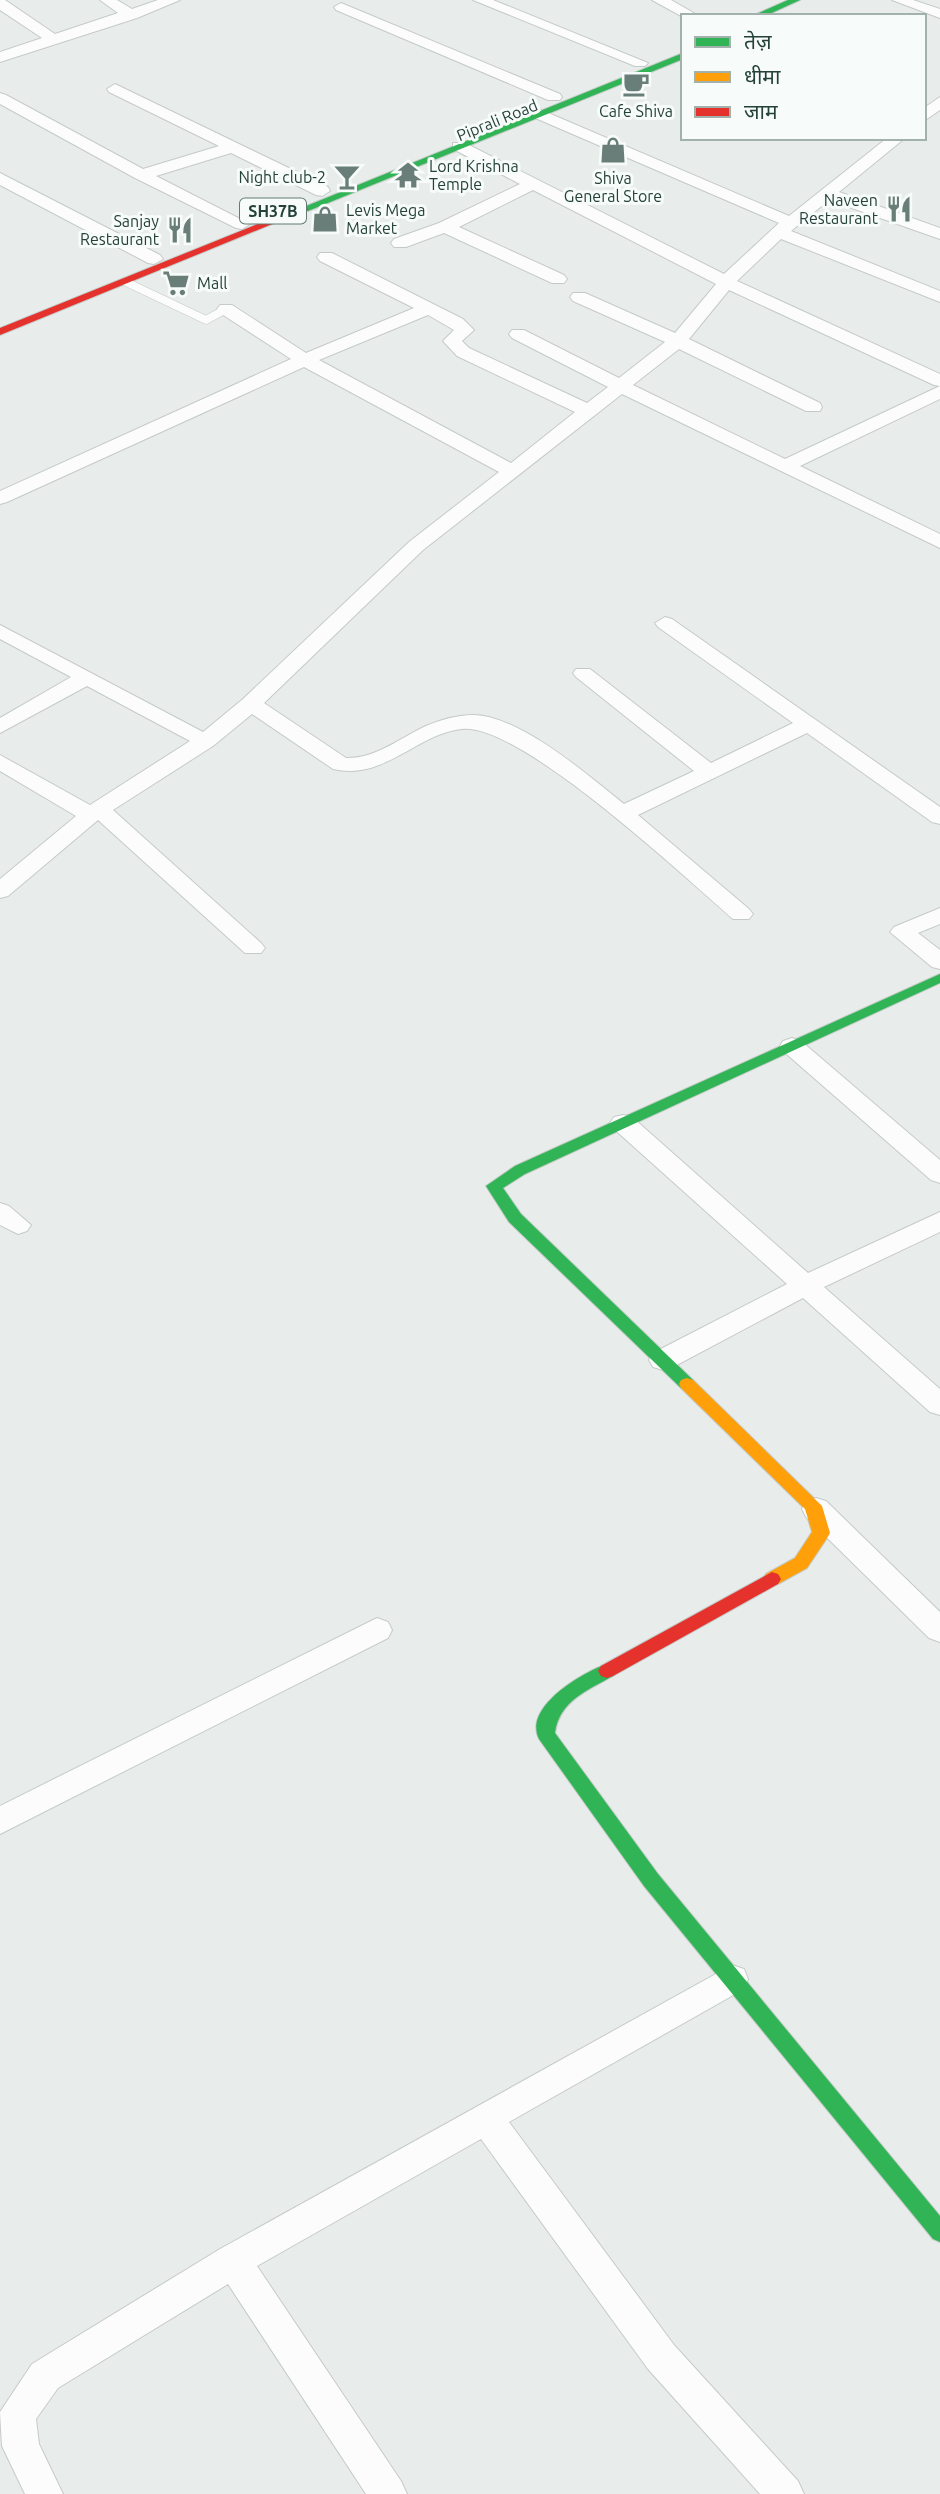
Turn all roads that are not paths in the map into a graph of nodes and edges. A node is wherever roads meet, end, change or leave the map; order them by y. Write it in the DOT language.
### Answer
graph roads {
  1 [pos="107,0"];
  2 [pos="173,0"];
  3 [pos="355,0"];
  4 [pos="480,0"];
  5 [pos="659,0"];
  6 [pos="796,0"];
  7 [pos="899,0"];
  8 [pos="0,3"];
  9 [pos="813,4"];
  10 [pos="922,8"];
  11 [pos="688,14"];
  12 [pos="761,14"];
  13 [pos="788,14"];
  14 [pos="908,14"];
  15 [pos="940,14"];
  16 [pos="132,15"];
  17 [pos="54,40"];
  18 [pos="681,46"];
  19 [pos="0,57"];
  20 [pos="681,57"];
  21 [pos="640,63"];
  22 [pos="115,89"];
  23 [pos="0,97"];
  24 [pos="554,97"];
  25 [pos="930,109"];
  26 [pos="539,114"];
  27 [pos="940,124"];
  28 [pos="895,140"];
  29 [pos="459,146"];
  30 [pos="233,147"];
  31 [pos="141,175"];
  32 [pos="0,178"];
  33 [pos="533,184"];
  34 [pos="322,191"];
  35 [pos="828,194"];
  36 [pos="242,224"];
  37 [pos="445,227"];
  38 [pos="785,227"];
  39 [pos="940,234"];
  40 [pos="400,243"];
  41 [pos="326,257"];
  42 [pos="154,258"];
  43 [pos="558,279"];
  44 [pos="126,282"];
  45 [pos="726,282"];
  46 [pos="579,297"];
  47 [pos="940,297"];
  48 [pos="226,309"];
  49 [pos="427,309"];
  50 [pos="0,320"];
  51 [pos="0,332"];
  52 [pos="518,334"];
  53 [pos="678,341"];
  54 [pos="302,360"];
  55 [pos="940,382"];
  56 [pos="619,387"];
  57 [pos="940,392"];
  58 [pos="814,407"];
  59 [pos="588,411"];
  60 [pos="787,465"];
  61 [pos="512,471"];
  62 [pos="0,498"];
  63 [pos="940,542"];
  64 [pos="665,623"];
  65 [pos="0,631"];
  66 [pos="583,673"];
  67 [pos="85,678"];
  68 [pos="251,704"];
  69 [pos="808,724"];
  70 [pos="0,727"];
  71 [pos="205,741"];
  72 [pos="0,762"];
  73 [pos="709,772"];
  74 [pos="95,812"];
  75 [pos="624,813"];
  76 [pos="940,817"];
  77 [pos="0,891"];
  78 [pos="741,914"];
  79 [pos="940,915"];
  80 [pos="253,948"];
  81 [pos="940,962"];
  82 [pos="940,978"];
  83 [pos="792,1046"];
  84 [pos="623,1123"];
  85 [pos="940,1174"];
  86 [pos="940,1221"];
  87 [pos="806,1285"];
  88 [pos="663,1360"];
  89 [pos="940,1405"];
  90 [pos="813,1506"];
  91 [pos="377,1630"];
  92 [pos="940,1630"];
  93 [pos="0,1821"];
  94 [pos="732,1979"];
  95 [pos="486,2118"];
  96 [pos="940,2232"];
  97 [pos="233,2261"];
  98 [pos="44,2494"];
  99 [pos="388,2494"];
  100 [pos="785,2494"];
  1 -- 16 [label="street"];
  2 -- 16 [label="street"];
  3 -- 24 [label="street"];
  4 -- 21 [label="street"];
  5 -- 11 [label="street"];
  6 -- 12 [label="main road"];
  7 -- 10 [label="street"];
  8 -- 17 [label="street"];
  9 -- 13 [label="main road"];
  10 -- 14 [label="street"];
  10 -- 15 [label="street"];
  16 -- 17 [label="street"];
  17 -- 19 [label="street"];
  18 -- 21 [label="main road, Piprali Road / SH37B"];
  20 -- 26 [label="main road"];
  21 -- 24 [label="main road, Piprali Road / SH37B"];
  22 -- 30 [label="street"];
  23 -- 31 [label="street"];
  24 -- 34 [label="main road, Piprali Road / SH37B"];
  25 -- 27 [label="street"];
  26 -- 29 [label="main road"];
  26 -- 38 [label="street"];
  28 -- 35 [label="street"];
  29 -- 33 [label="street"];
  29 -- 44 [label="main road"];
  30 -- 31 [label="street"];
  30 -- 34 [label="street"];
  31 -- 36 [label="street"];
  32 -- 42 [label="street"];
  33 -- 37 [label="street"];
  33 -- 45 [label="street"];
  34 -- 36 [label="main road, Piprali Road / SH37B"];
  35 -- 38 [label="street"];
  35 -- 39 [label="street"];
  36 -- 42 [label="main road, Piprali Road / SH37B"];
  37 -- 40 [label="street"];
  37 -- 43 [label="street"];
  38 -- 45 [label="street"];
  38 -- 47 [label="street"];
  41 -- 49 [label="street"];
  42 -- 50 [label="main road, Piprali Road / SH37B"];
  44 -- 48 [label="lane"];
  44 -- 51 [label="main road"];
  45 -- 53 [label="street"];
  45 -- 55 [label="street"];
  46 -- 53 [label="street"];
  48 -- 54 [label="street"];
  49 -- 54 [label="street"];
  49 -- 59 [label="street"];
  52 -- 56 [label="street"];
  53 -- 56 [label="street"];
  53 -- 58 [label="street"];
  54 -- 61 [label="street"];
  54 -- 62 [label="street"];
  56 -- 59 [label="street"];
  56 -- 60 [label="street"];
  57 -- 60 [label="street"];
  59 -- 61 [label="street"];
  60 -- 63 [label="street"];
  61 -- 68 [label="street"];
  64 -- 69 [label="street"];
  65 -- 67 [label="street"];
  66 -- 73 [label="street"];
  67 -- 70 [label="street"];
  67 -- 71 [label="street"];
  68 -- 71 [label="street"];
  68 -- 75 [label="street"];
  69 -- 73 [label="street"];
  69 -- 76 [label="street"];
  71 -- 74 [label="street"];
  72 -- 74 [label="street"];
  73 -- 75 [label="street"];
  74 -- 77 [label="street"];
  74 -- 80 [label="street"];
  75 -- 78 [label="street"];
  79 -- 81 [label="street"];
  82 -- 83 [label="main road"];
  83 -- 84 [label="main road"];
  83 -- 85 [label="street"];
  84 -- 87 [label="street"];
  84 -- 88 [label="main road"];
  86 -- 87 [label="street"];
  87 -- 88 [label="street"];
  87 -- 89 [label="street"];
  88 -- 90 [label="main road"];
  90 -- 92 [label="street"];
  90 -- 94 [label="main road"];
  91 -- 93 [label="street"];
  94 -- 95 [label="street"];
  94 -- 96 [label="main road"];
  95 -- 97 [label="street"];
  95 -- 100 [label="street"];
  97 -- 98 [label="street"];
  97 -- 99 [label="street"];
}
